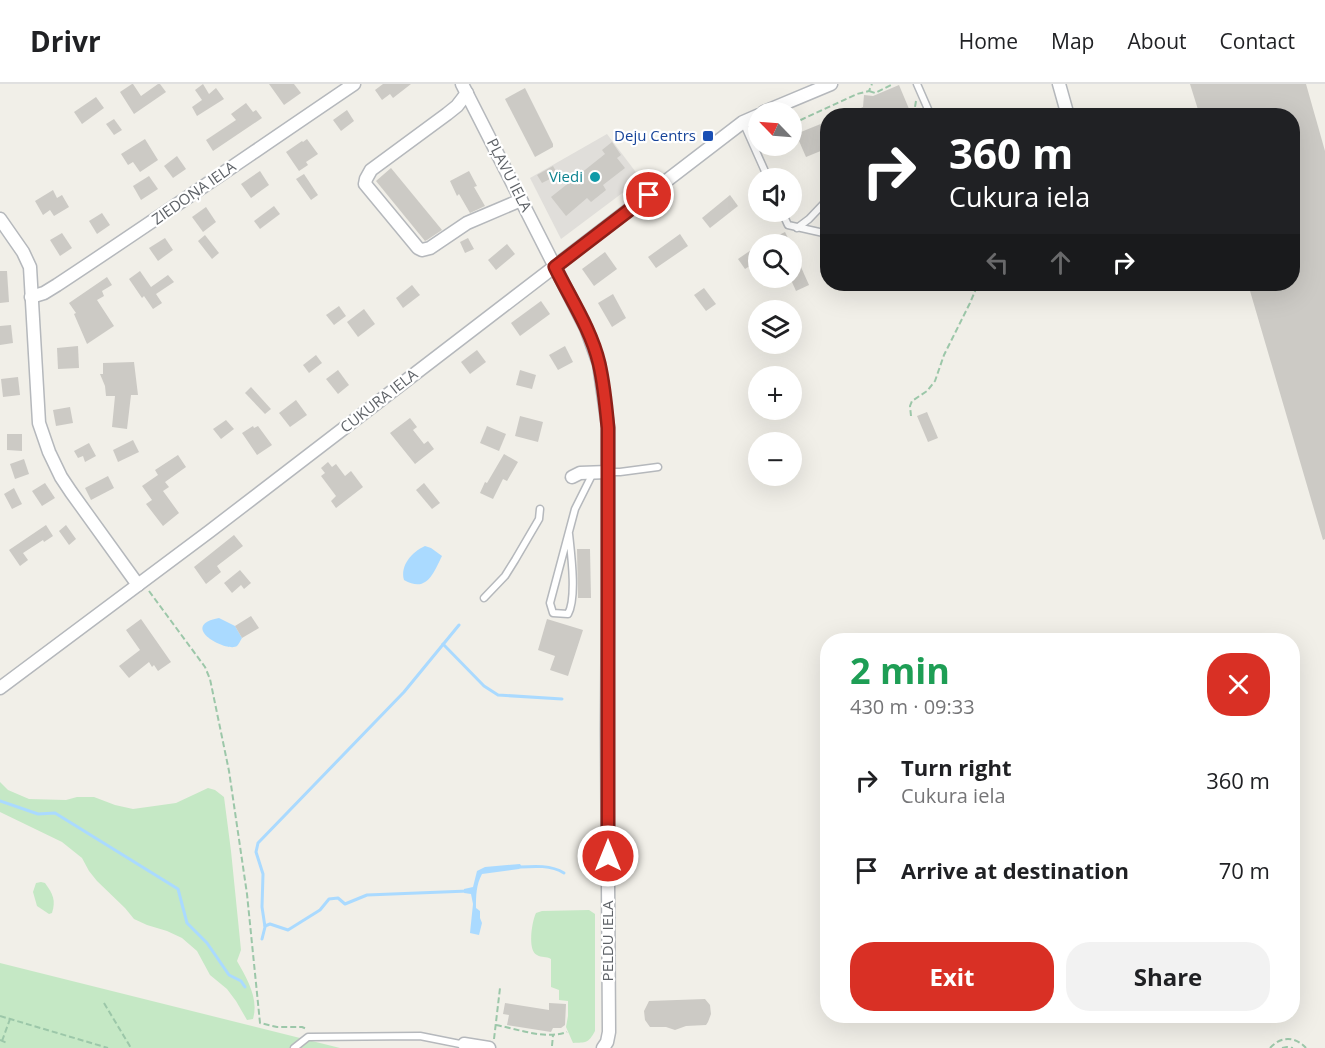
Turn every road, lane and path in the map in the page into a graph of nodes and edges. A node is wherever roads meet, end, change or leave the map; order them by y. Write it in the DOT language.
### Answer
graph roads {
  1 [pos="354,84"];
  2 [pos="831,84"];
  3 [pos="872,84"];
  4 [pos="893,84"];
  5 [pos="917,84"];
  6 [pos="1059,84"];
  7 [pos="464,88"];
  8 [pos="869,91"];
  9 [pos="788,102"];
  10 [pos="827,108"];
  11 [pos="928,108"];
  12 [pos="1066,108"];
  13 [pos="820,111"];
  14 [pos="802,119"];
  15 [pos="748,120"];
  16 [pos="743,122"];
  17 [pos="764,168"];
  18 [pos="521,200"];
  19 [pos="820,207"];
  20 [pos="0,219"];
  21 [pos="787,222"];
  22 [pos="797,228"];
  23 [pos="820,232"];
  24 [pos="555,267"];
  25 [pos="975,291"];
  26 [pos="31,297"];
  27 [pos="911,416"];
  28 [pos="658,467"];
  29 [pos="608,472"];
  30 [pos="593,473"];
  31 [pos="572,477"];
  32 [pos="540,509"];
  33 [pos="569,534"];
  34 [pos="142,587"];
  35 [pos="484,598"];
  36 [pos="0,688"];
  37 [pos="500,988"];
  38 [pos="104,1003"];
  39 [pos="0,1016"];
  40 [pos="10,1019"];
  41 [pos="496,1024"];
  42 [pos="567,1032"];
  43 [pos="553,1035"];
  44 [pos="308,1037"];
  45 [pos="1,1041"];
  46 [pos="7,1043"];
  47 [pos="492,1043"];
  48 [pos="465,1046"];
  49 [pos="552,1046"];
  50 [pos="108,1048"];
  51 [pos="131,1048"];
  52 [pos="294,1048"];
  53 [pos="603,1048"];
  54 [pos="1270,1048"];
  55 [pos="1282,1048"];
  56 [pos="1293,1048"];
  57 [pos="1306,1048"];
  1 -- 26 [label="street, ZIEDOŅA IELA"];
  2 -- 9 [label="street"];
  3 -- 8 [label="path"];
  4 -- 8 [label="path"];
  5 -- 11 [label="lane"];
  6 -- 12 [label="street"];
  7 -- 18 [label="street, PĻAVU IELA"];
  7 -- 18 [label="street"];
  8 -- 10 [label="path"];
  13 -- 14 [label="path"];
  15 -- 16 [label="street, CUKURA IELA"];
  16 -- 17 [label="lane"];
  16 -- 24 [label="street, CUKURA IELA"];
  18 -- 24 [label="street, PĻAVU IELA"];
  19 -- 22 [label="lane"];
  20 -- 26 [label="street"];
  21 -- 22 [label="lane"];
  22 -- 23 [label="lane"];
  24 -- 29 [label="street, PELDU IELA"];
  24 -- 34 [label="street, CUKURA IELA"];
  25 -- 27 [label="path"];
  26 -- 34 [label="street"];
  28 -- 29 [label="lane"];
  29 -- 30 [label="street"];
  29 -- 53 [label="street, PELDU IELA"];
  30 -- 31 [label="street"];
  30 -- 33 [label="lane"];
  32 -- 35 [label="lane"];
  33 -- 33 [label="lane"];
  34 -- 36 [label="street, CUKURA IELA"];
  34 -- 44 [label="path"];
  37 -- 41 [label="path"];
  38 -- 51 [label="path"];
  39 -- 40 [label="path"];
  40 -- 45 [label="path"];
  40 -- 50 [label="path"];
  41 -- 43 [label="path"];
  41 -- 47 [label="path"];
  42 -- 43 [label="path"];
  43 -- 49 [label="path"];
  44 -- 48 [label="lane"];
  44 -- 52 [label="lane"];
  45 -- 46 [label="path"];
  47 -- 48 [label="street"];
  54 -- 57 [label="path"];
  55 -- 56 [label="path"];
}
